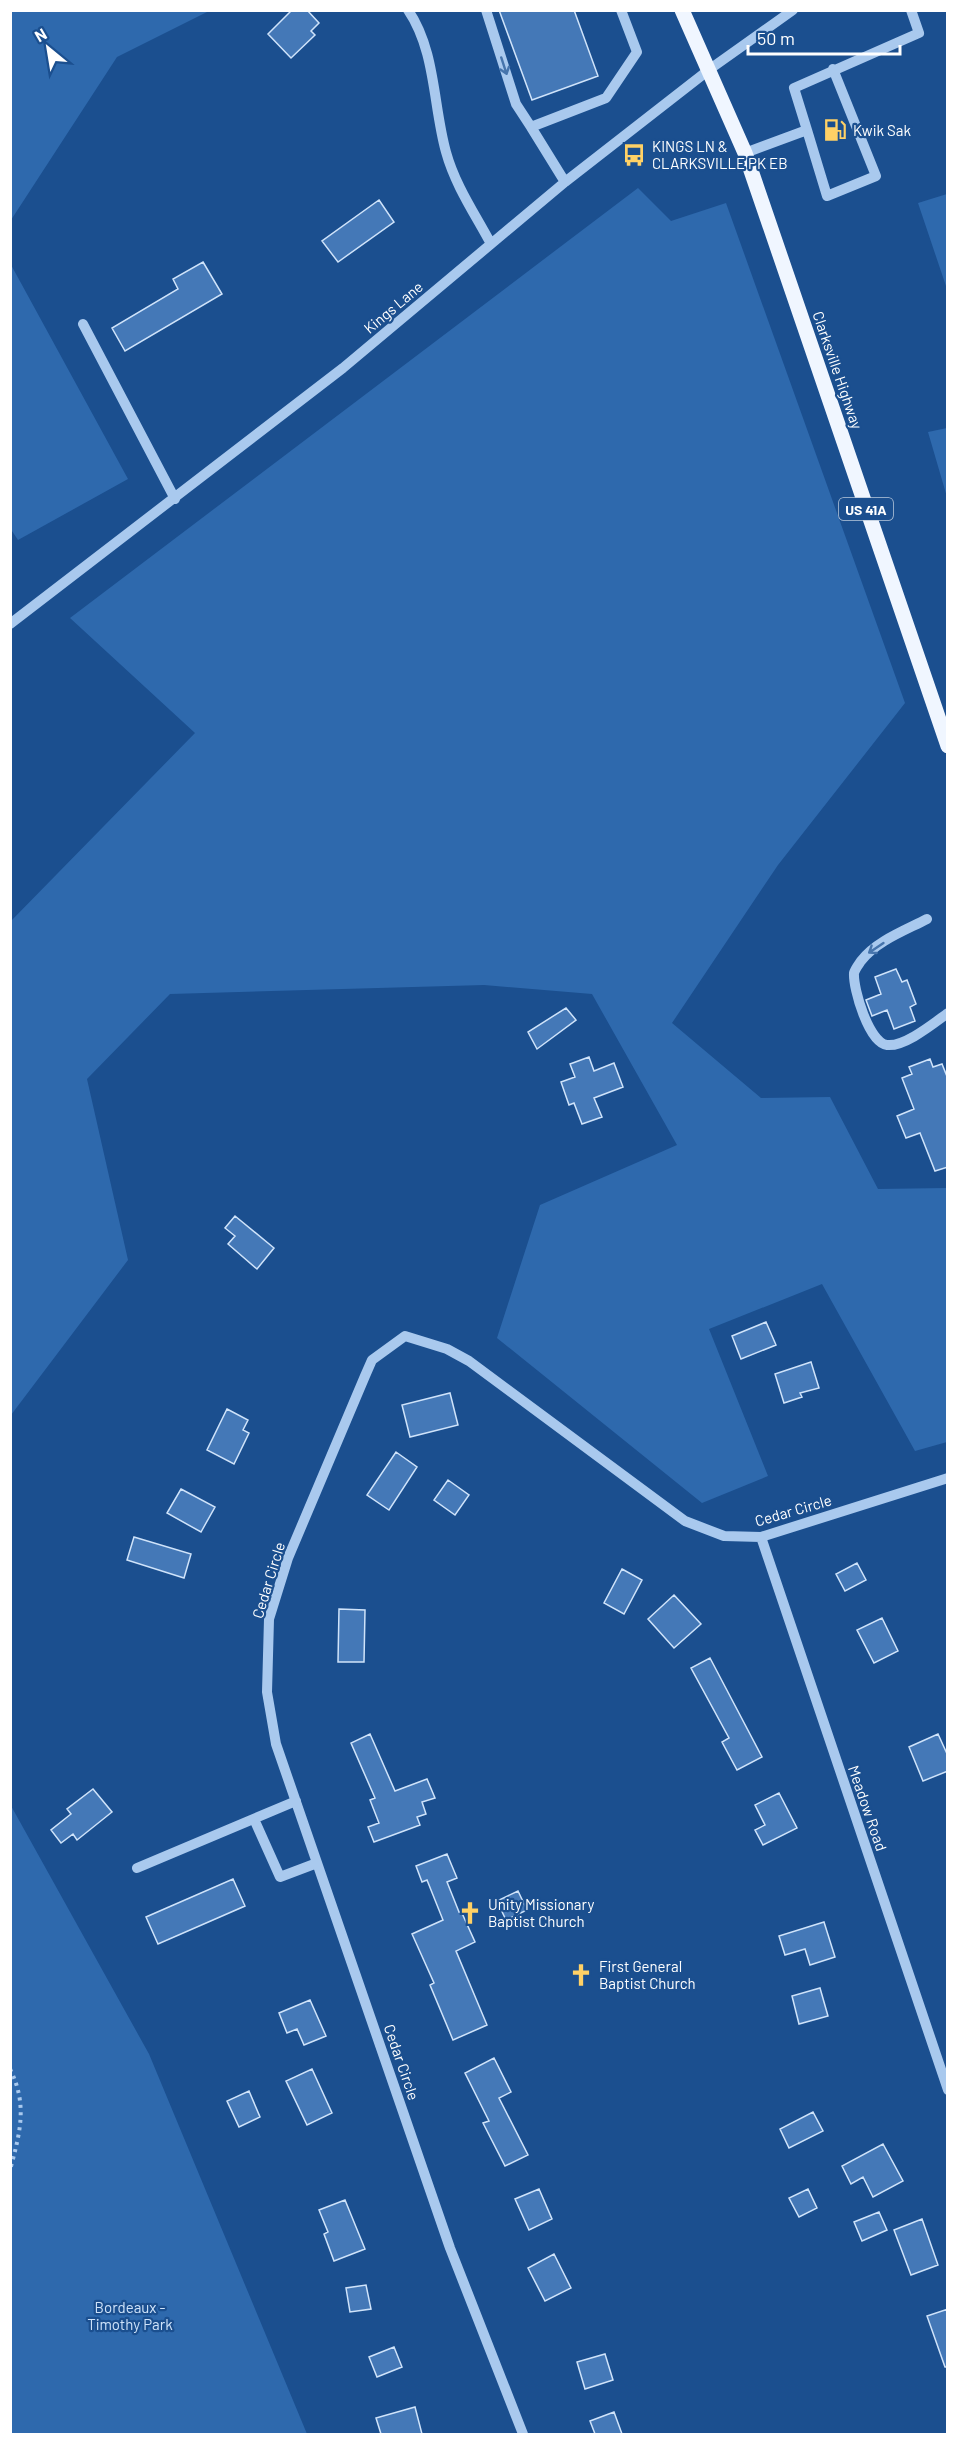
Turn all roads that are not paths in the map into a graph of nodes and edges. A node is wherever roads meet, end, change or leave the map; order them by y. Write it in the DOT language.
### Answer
graph roads {
  1 [pos="408,10"];
  2 [pos="486,10"];
  3 [pos="621,10"];
  4 [pos="682,10"];
  5 [pos="793,10"];
  6 [pos="911,10"];
  7 [pos="710,69"];
  8 [pos="833,69"];
  9 [pos="531,127"];
  10 [pos="807,130"];
  11 [pos="745,153"];
  12 [pos="565,182"];
  13 [pos="491,244"];
  14 [pos="83,324"];
  15 [pos="175,499"];
  16 [pos="10,624"];
  17 [pos="948,746"];
  18 [pos="927,918"];
  19 [pos="948,1013"];
  20 [pos="948,1478"];
  21 [pos="761,1537"];
  22 [pos="296,1801"];
  23 [pos="254,1819"];
  24 [pos="317,1863"];
  25 [pos="137,1868"];
  26 [pos="948,2090"];
  27 [pos="523,2434"];
  1 -- 13 [label="street"];
  2 -- 9 [label="street, one-way"];
  3 -- 9 [label="street"];
  4 -- 7 [label="main road, Clarksville Highway / US 41A"];
  5 -- 7 [label="street, Kings Lane"];
  6 -- 8 [label="street"];
  7 -- 11 [label="main road, Clarksville Highway / US 41A"];
  7 -- 12 [label="street, Kings Lane"];
  8 -- 10 [label="street"];
  8 -- 10 [label="street"];
  9 -- 12 [label="street"];
  10 -- 11 [label="street"];
  11 -- 17 [label="main road, Clarksville Highway / US 41A"];
  12 -- 13 [label="street, Kings Lane"];
  13 -- 15 [label="street, Kings Lane"];
  14 -- 15 [label="street"];
  15 -- 16 [label="street, Kings Lane"];
  18 -- 19 [label="street, one-way"];
  20 -- 21 [label="street, Cedar Circle"];
  21 -- 22 [label="street, Cedar Circle"];
  21 -- 26 [label="street, Meadow Road"];
  22 -- 23 [label="street"];
  22 -- 24 [label="street, Cedar Circle"];
  23 -- 24 [label="street"];
  23 -- 25 [label="street"];
  24 -- 27 [label="street, Cedar Circle"];
}
